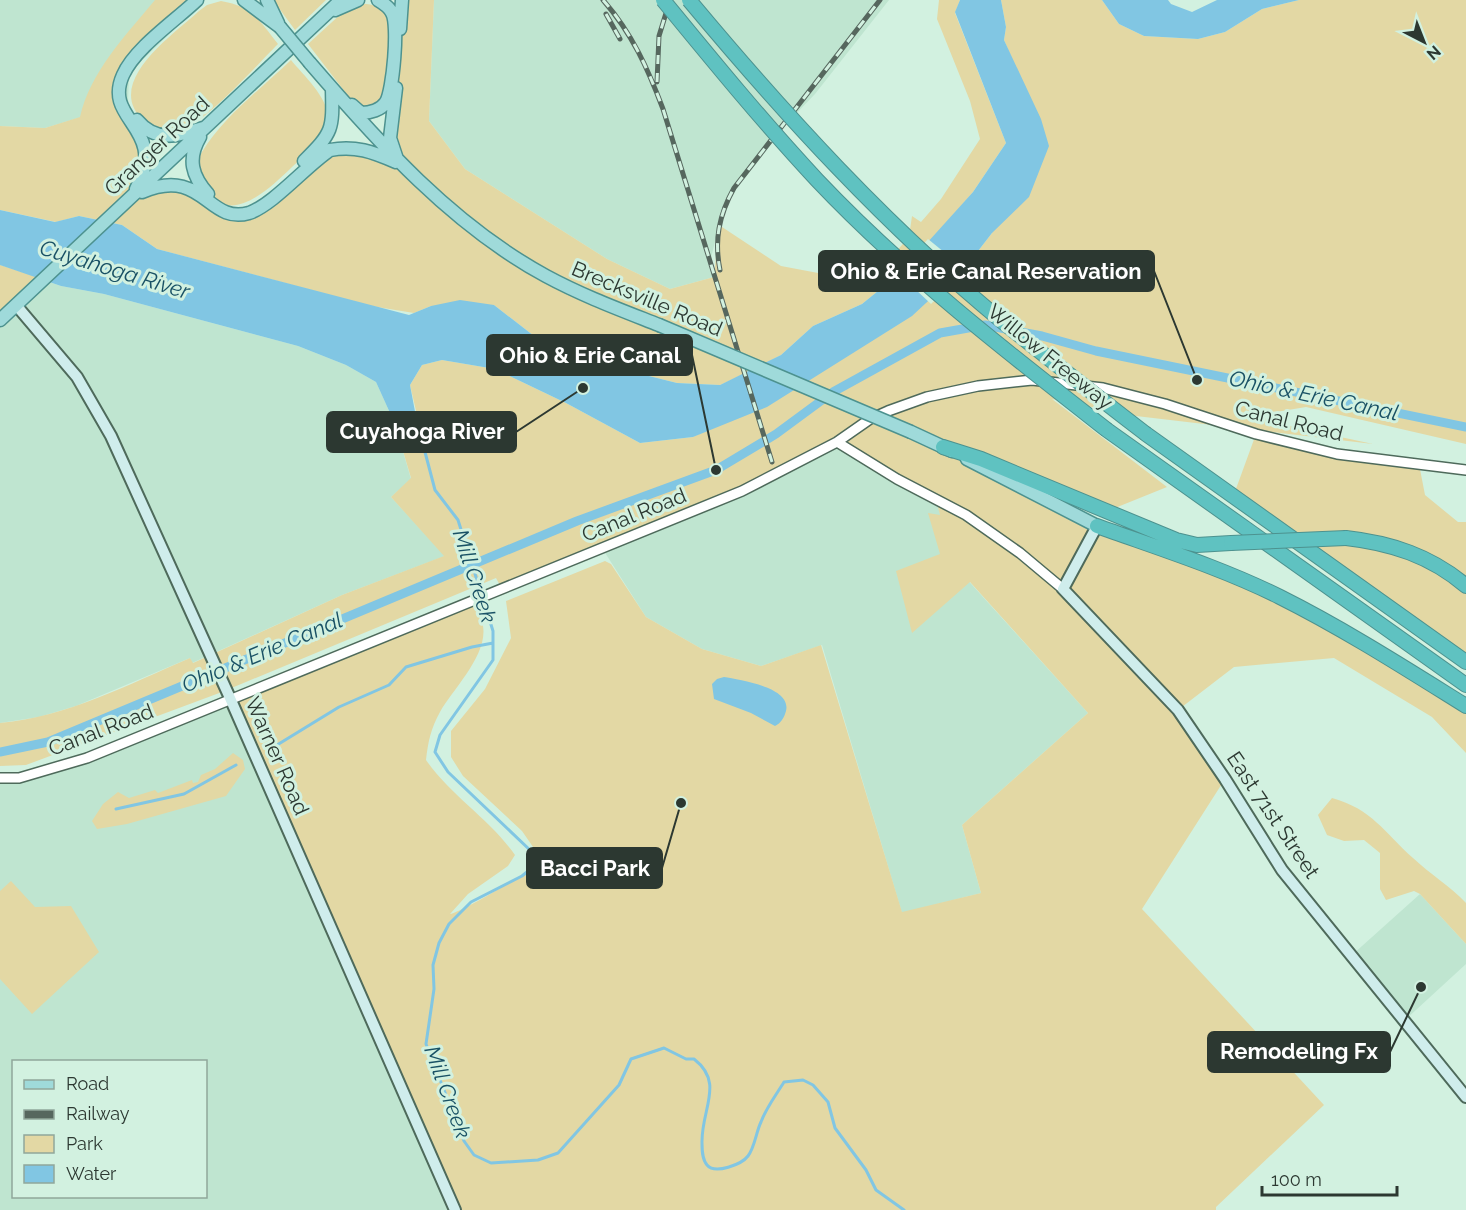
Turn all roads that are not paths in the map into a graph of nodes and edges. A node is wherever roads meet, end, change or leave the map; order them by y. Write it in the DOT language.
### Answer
graph roads {
  1 [pos="197,0"];
  2 [pos="207,0"];
  3 [pos="244,0"];
  4 [pos="257,0"];
  5 [pos="267,0"];
  6 [pos="339,0"];
  7 [pos="358,0"];
  8 [pos="378,0"];
  9 [pos="402,0"];
  10 [pos="663,0"];
  11 [pos="689,0"];
  12 [pos="323,16"];
  13 [pos="280,27"];
  14 [pos="332,89"];
  15 [pos="207,127"];
  16 [pos="399,163"];
  17 [pos="132,196"];
  18 [pos="16,305"];
  19 [pos="0,320"];
  20 [pos="837,442"];
  21 [pos="943,447"];
  22 [pos="1466,470"];
  23 [pos="1097,526"];
  24 [pos="1466,586"];
  25 [pos="1063,589"];
  26 [pos="1466,662"];
  27 [pos="1466,685"];
  28 [pos="228,694"];
  29 [pos="1466,706"];
  30 [pos="0,778"];
  31 [pos="1466,1097"];
  32 [pos="456,1210"];
  1 -- 17 [label="main road"];
  2 -- 15 [label="main road"];
  3 -- 13 [label="main road"];
  4 -- 13 [label="main road, Brecksville Road"];
  5 -- 13 [label="main road"];
  6 -- 12 [label="main road, Granger Road"];
  7 -- 12 [label="main road"];
  8 -- 14 [label="main road"];
  9 -- 16 [label="main road"];
  10 -- 27 [label="highway, Willow Freeway, bridge"];
  11 -- 26 [label="highway, Willow Freeway, bridge"];
  12 -- 15 [label="main road, Granger Road"];
  13 -- 14 [label="main road, Brecksville Road, bridge"];
  14 -- 15 [label="main road"];
  14 -- 16 [label="main road, Brecksville Road"];
  15 -- 17 [label="main road, Granger Road"];
  16 -- 17 [label="main road"];
  16 -- 21 [label="main road, Brecksville Road, bridge"];
  17 -- 18 [label="main road, Granger Road"];
  18 -- 19 [label="main road, Granger Road"];
  18 -- 28 [label="main road, Warner Road"];
  20 -- 22 [label="street, Canal Road"];
  20 -- 25 [label="street, East 71st Street"];
  20 -- 28 [label="street, Canal Road"];
  21 -- 23 [label="main road, Brecksville Road"];
  21 -- 24 [label="highway, bridge"];
  23 -- 25 [label="main road"];
  23 -- 29 [label="highway"];
  25 -- 31 [label="main road, East 71st Street"];
  28 -- 30 [label="street, Canal Road"];
  28 -- 32 [label="main road, Warner Road"];
}
